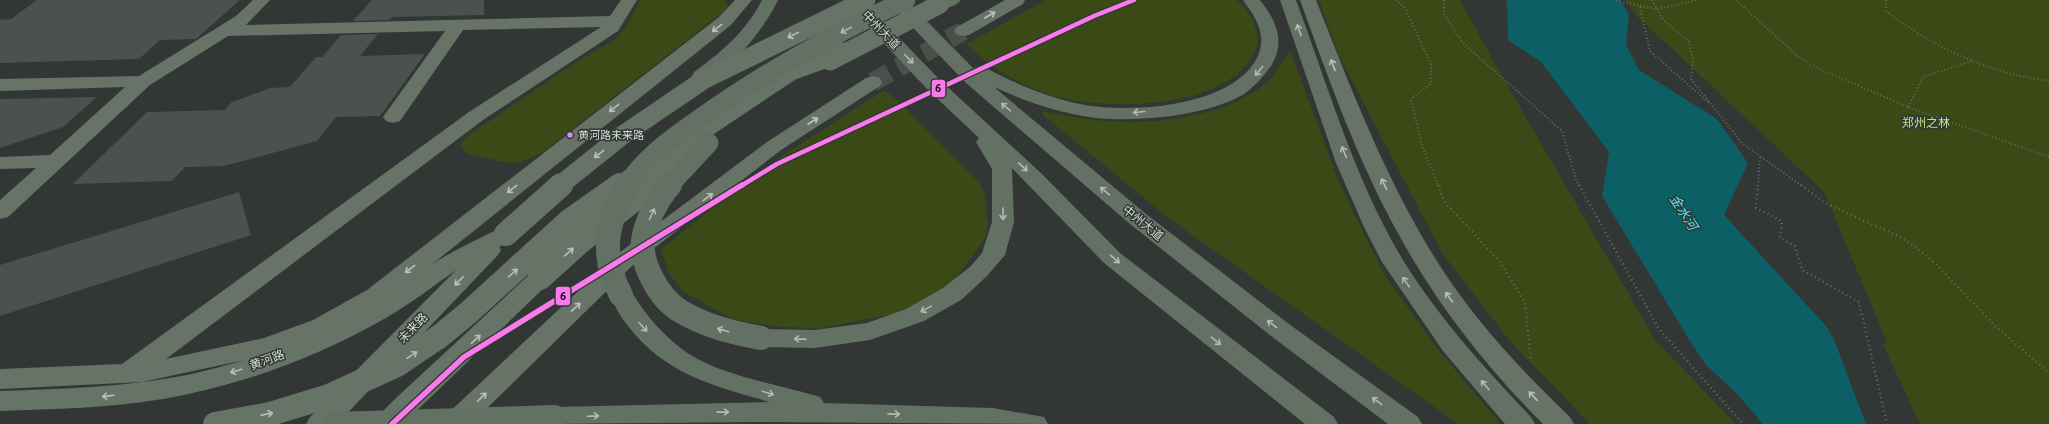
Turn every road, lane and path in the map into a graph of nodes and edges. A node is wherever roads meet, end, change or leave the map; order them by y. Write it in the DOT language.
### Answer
graph roads {
  1 [pos="262,0"];
  2 [pos="629,0"];
  3 [pos="744,0"];
  4 [pos="770,0"];
  5 [pos="853,0"];
  6 [pos="866,0"];
  7 [pos="896,0"];
  8 [pos="906,0"];
  9 [pos="1017,0"];
  10 [pos="1251,0"];
  11 [pos="1288,0"];
  12 [pos="1308,0"];
  13 [pos="1396,0"];
  14 [pos="1444,0"];
  15 [pos="1613,0"];
  16 [pos="1652,0"];
  17 [pos="1699,0"];
  18 [pos="1736,0"];
  19 [pos="1886,0"];
  20 [pos="947,1"];
  21 [pos="1640,7"];
  22 [pos="1656,9"];
  23 [pos="616,21"];
  24 [pos="458,25"];
  25 [pos="225,31"];
  26 [pos="963,31"];
  27 [pos="843,52"];
  28 [pos="948,54"];
  29 [pos="1972,61"];
  30 [pos="144,81"];
  31 [pos="2049,81"];
  32 [pos="873,82"];
  33 [pos="0,85"];
  34 [pos="1908,107"];
  35 [pos="1715,108"];
  36 [pos="393,117"];
  37 [pos="977,125"];
  38 [pos="624,134"];
  39 [pos="709,143"];
  40 [pos="1760,156"];
  41 [pos="2049,157"];
  42 [pos="56,161"];
  43 [pos="0,163"];
  44 [pos="0,212"];
  45 [pos="506,234"];
  46 [pos="1532,369"];
  47 [pos="2049,373"];
  48 [pos="126,374"];
  49 [pos="0,379"];
  50 [pos="0,401"];
  51 [pos="867,414"];
  52 [pos="215,424"];
  53 [pos="320,424"];
  54 [pos="335,424"];
  55 [pos="387,424"];
  56 [pos="454,424"];
  57 [pos="1034,424"];
  58 [pos="1324,424"];
  59 [pos="1408,424"];
  60 [pos="1521,424"];
  61 [pos="1560,424"];
  62 [pos="1743,424"];
  63 [pos="1887,424"];
  1 -- 25 [label="street"];
  2 -- 23 [label="street"];
  3 -- 48 [label="street, one-way"];
  4 -- 38 [label="highway, bridge"];
  5 -- 37 [label="highway, 中州大道, one-way"];
  6 -- 38 [label="main road, one-way, bridge"];
  7 -- 28 [label="highway, 中州大道"];
  8 -- 51 [label="highway, one-way, bridge"];
  26 -- 9 [label="street, one-way"];
  10 -- 28 [label="highway, one-way"];
  60 -- 11 [label="highway, one-way"];
  61 -- 12 [label="street, one-way"];
  13 -- 46 [label="path"];
  14 -- 62 [label="path"];
  15 -- 21 [label="path"];
  16 -- 22 [label="path"];
  17 -- 22 [label="path"];
  18 -- 34 [label="path"];
  19 -- 29 [label="path"];
  20 -- 27 [label="main road, bridge"];
  21 -- 22 [label="path"];
  21 -- 35 [label="path"];
  22 -- 35 [label="path"];
  23 -- 24 [label="street"];
  23 -- 48 [label="street"];
  24 -- 25 [label="street"];
  24 -- 36 [label="street"];
  25 -- 30 [label="street"];
  27 -- 39 [label="main road, bridge"];
  52 -- 27 [label="main road, one-way, bridge"];
  59 -- 28 [label="highway, 中州大道, one-way"];
  29 -- 31 [label="path"];
  29 -- 34 [label="path"];
  30 -- 33 [label="street"];
  30 -- 42 [label="street"];
  56 -- 32 [label="street, one-way"];
  34 -- 41 [label="path"];
  35 -- 40 [label="path"];
  37 -- 39 [label="highway, one-way, bridge"];
  37 -- 58 [label="highway, 中州大道, one-way"];
  38 -- 45 [label="main road, one-way, bridge"];
  55 -- 39 [label="main road, one-way, bridge"];
  40 -- 47 [label="path"];
  40 -- 63 [label="path"];
  42 -- 43 [label="street"];
  42 -- 44 [label="street"];
  45 -- 50 [label="main road, 黄河路, one-way"];
  45 -- 53 [label="main road, 未来路, one-way"];
  48 -- 49 [label="street"];
  54 -- 51 [label="highway, one-way, bridge"];
  51 -- 57 [label="highway, one-way"];
}
